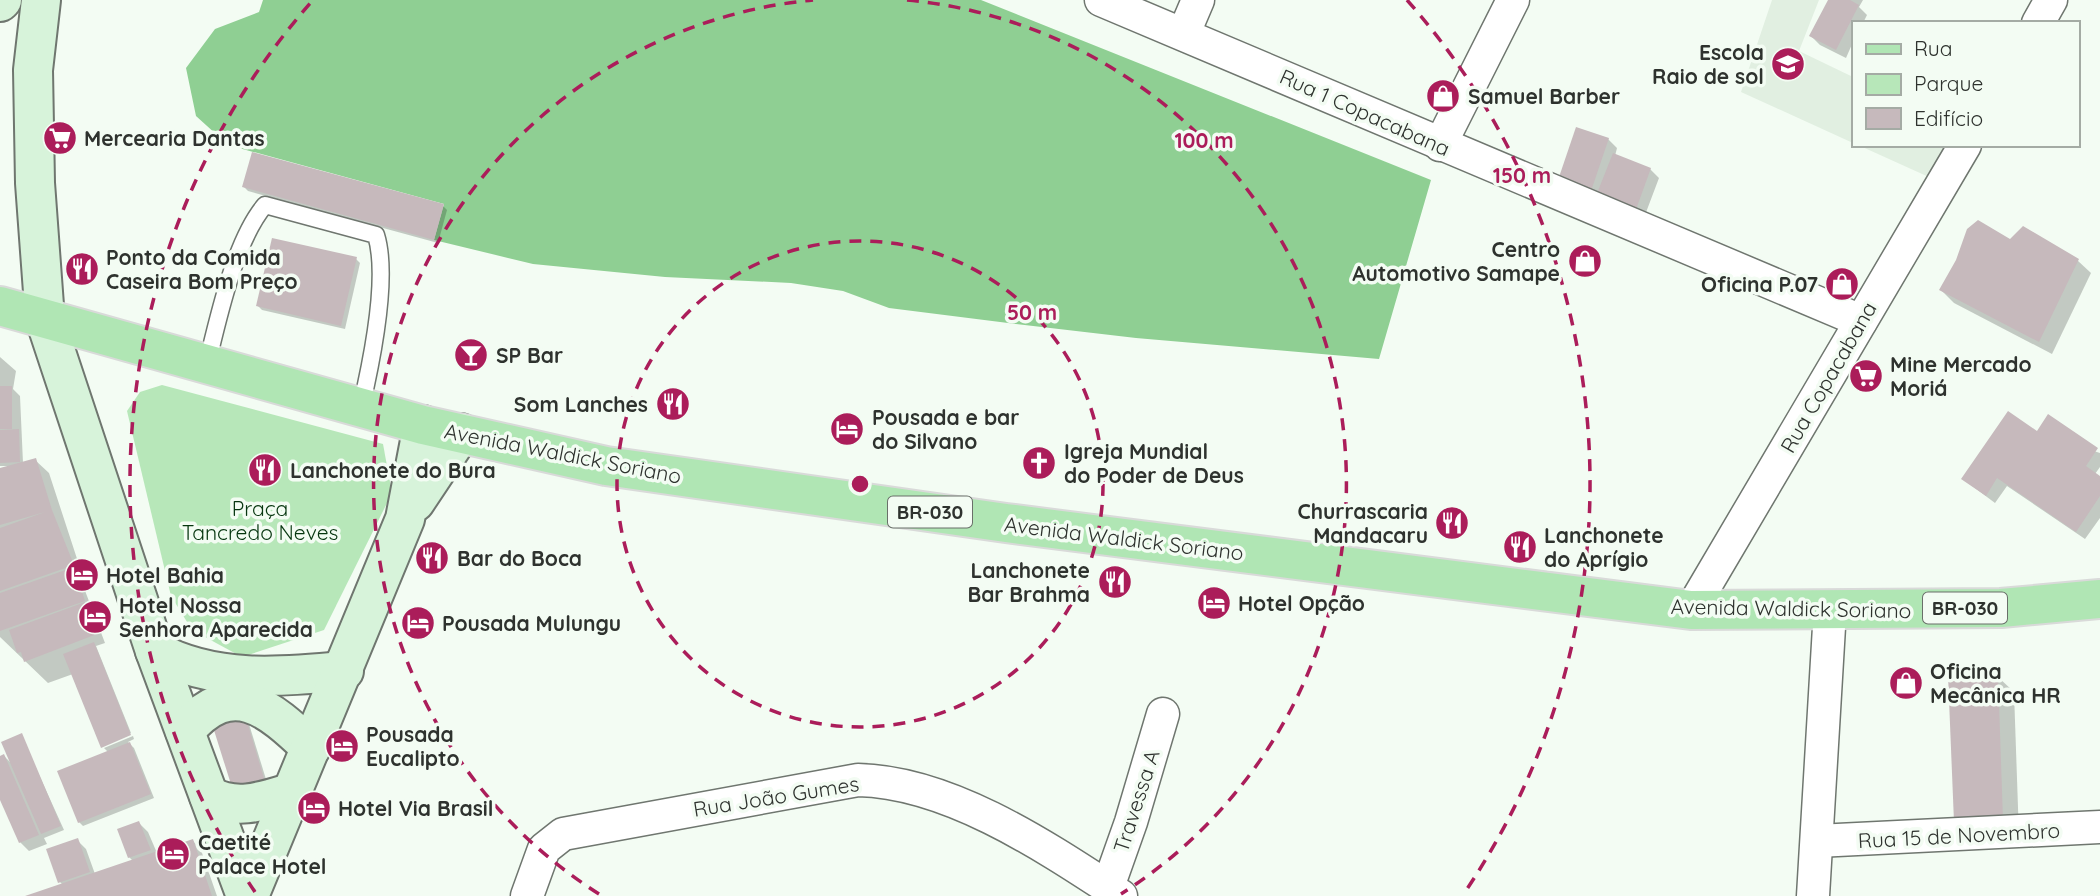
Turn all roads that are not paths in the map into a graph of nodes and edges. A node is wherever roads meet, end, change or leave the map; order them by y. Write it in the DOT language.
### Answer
graph roads {
  1 [pos="41,0"];
  2 [pos="1101,0"];
  3 [pos="1198,0"];
  4 [pos="1513,0"];
  5 [pos="2051,0"];
  6 [pos="2039,21"];
  7 [pos="1184,33"];
  8 [pos="1440,145"];
  9 [pos="1964,147"];
  10 [pos="0,306"];
  11 [pos="45,319"];
  12 [pos="1861,321"];
  13 [pos="207,364"];
  14 [pos="361,407"];
  15 [pos="423,425"];
  16 [pos="461,433"];
  17 [pos="405,519"];
  18 [pos="2100,598"];
  19 [pos="1691,610"];
  20 [pos="1830,610"];
  21 [pos="155,651"];
  22 [pos="344,671"];
  23 [pos="1163,714"];
  24 [pos="185,731"];
  25 [pos="311,748"];
  26 [pos="293,792"];
  27 [pos="209,796"];
  28 [pos="2100,827"];
  29 [pos="1817,841"];
  30 [pos="1115,891"];
  31 [pos="248,896"];
  32 [pos="527,896"];
  33 [pos="1813,896"];
  1 -- 11 [label="main road"];
  2 -- 7 [label="street, Rua 1 Copacabana"];
  3 -- 7 [label="street"];
  4 -- 8 [label="street"];
  5 -- 6 [label="street"];
  7 -- 8 [label="street, Rua 1 Copacabana"];
  8 -- 12 [label="street, Rua 1 Copacabana"];
  9 -- 12 [label="street, Rua Copacabana"];
  10 -- 11 [label="main road, Avenida Waldick Soriano / BR-030"];
  11 -- 13 [label="main road, Avenida Waldick Soriano / BR-030"];
  11 -- 21 [label="main road"];
  12 -- 19 [label="street, Rua Copacabana"];
  13 -- 14 [label="main road, Avenida Waldick Soriano / BR-030"];
  13 -- 14 [label="lane"];
  14 -- 15 [label="main road, Avenida Waldick Soriano / BR-030"];
  15 -- 16 [label="main road, Avenida Waldick Soriano / BR-030"];
  15 -- 17 [label="main road"];
  16 -- 17 [label="main road"];
  16 -- 19 [label="main road, Avenida Waldick Soriano / BR-030"];
  17 -- 22 [label="main road"];
  18 -- 20 [label="main road, Avenida Waldick Soriano / BR-030"];
  19 -- 20 [label="main road, Avenida Waldick Soriano / BR-030"];
  20 -- 29 [label="street"];
  21 -- 22 [label="main road"];
  21 -- 24 [label="main road"];
  22 -- 25 [label="main road"];
  23 -- 30 [label="street, Travessa A"];
  24 -- 25 [label="main road"];
  24 -- 27 [label="main road"];
  25 -- 26 [label="main road"];
  26 -- 27 [label="main road"];
  26 -- 31 [label="main road"];
  27 -- 31 [label="main road"];
  28 -- 29 [label="street, Rua 15 de Novembro"];
  29 -- 33 [label="street"];
  30 -- 32 [label="street, Rua João Gumes"];
}
